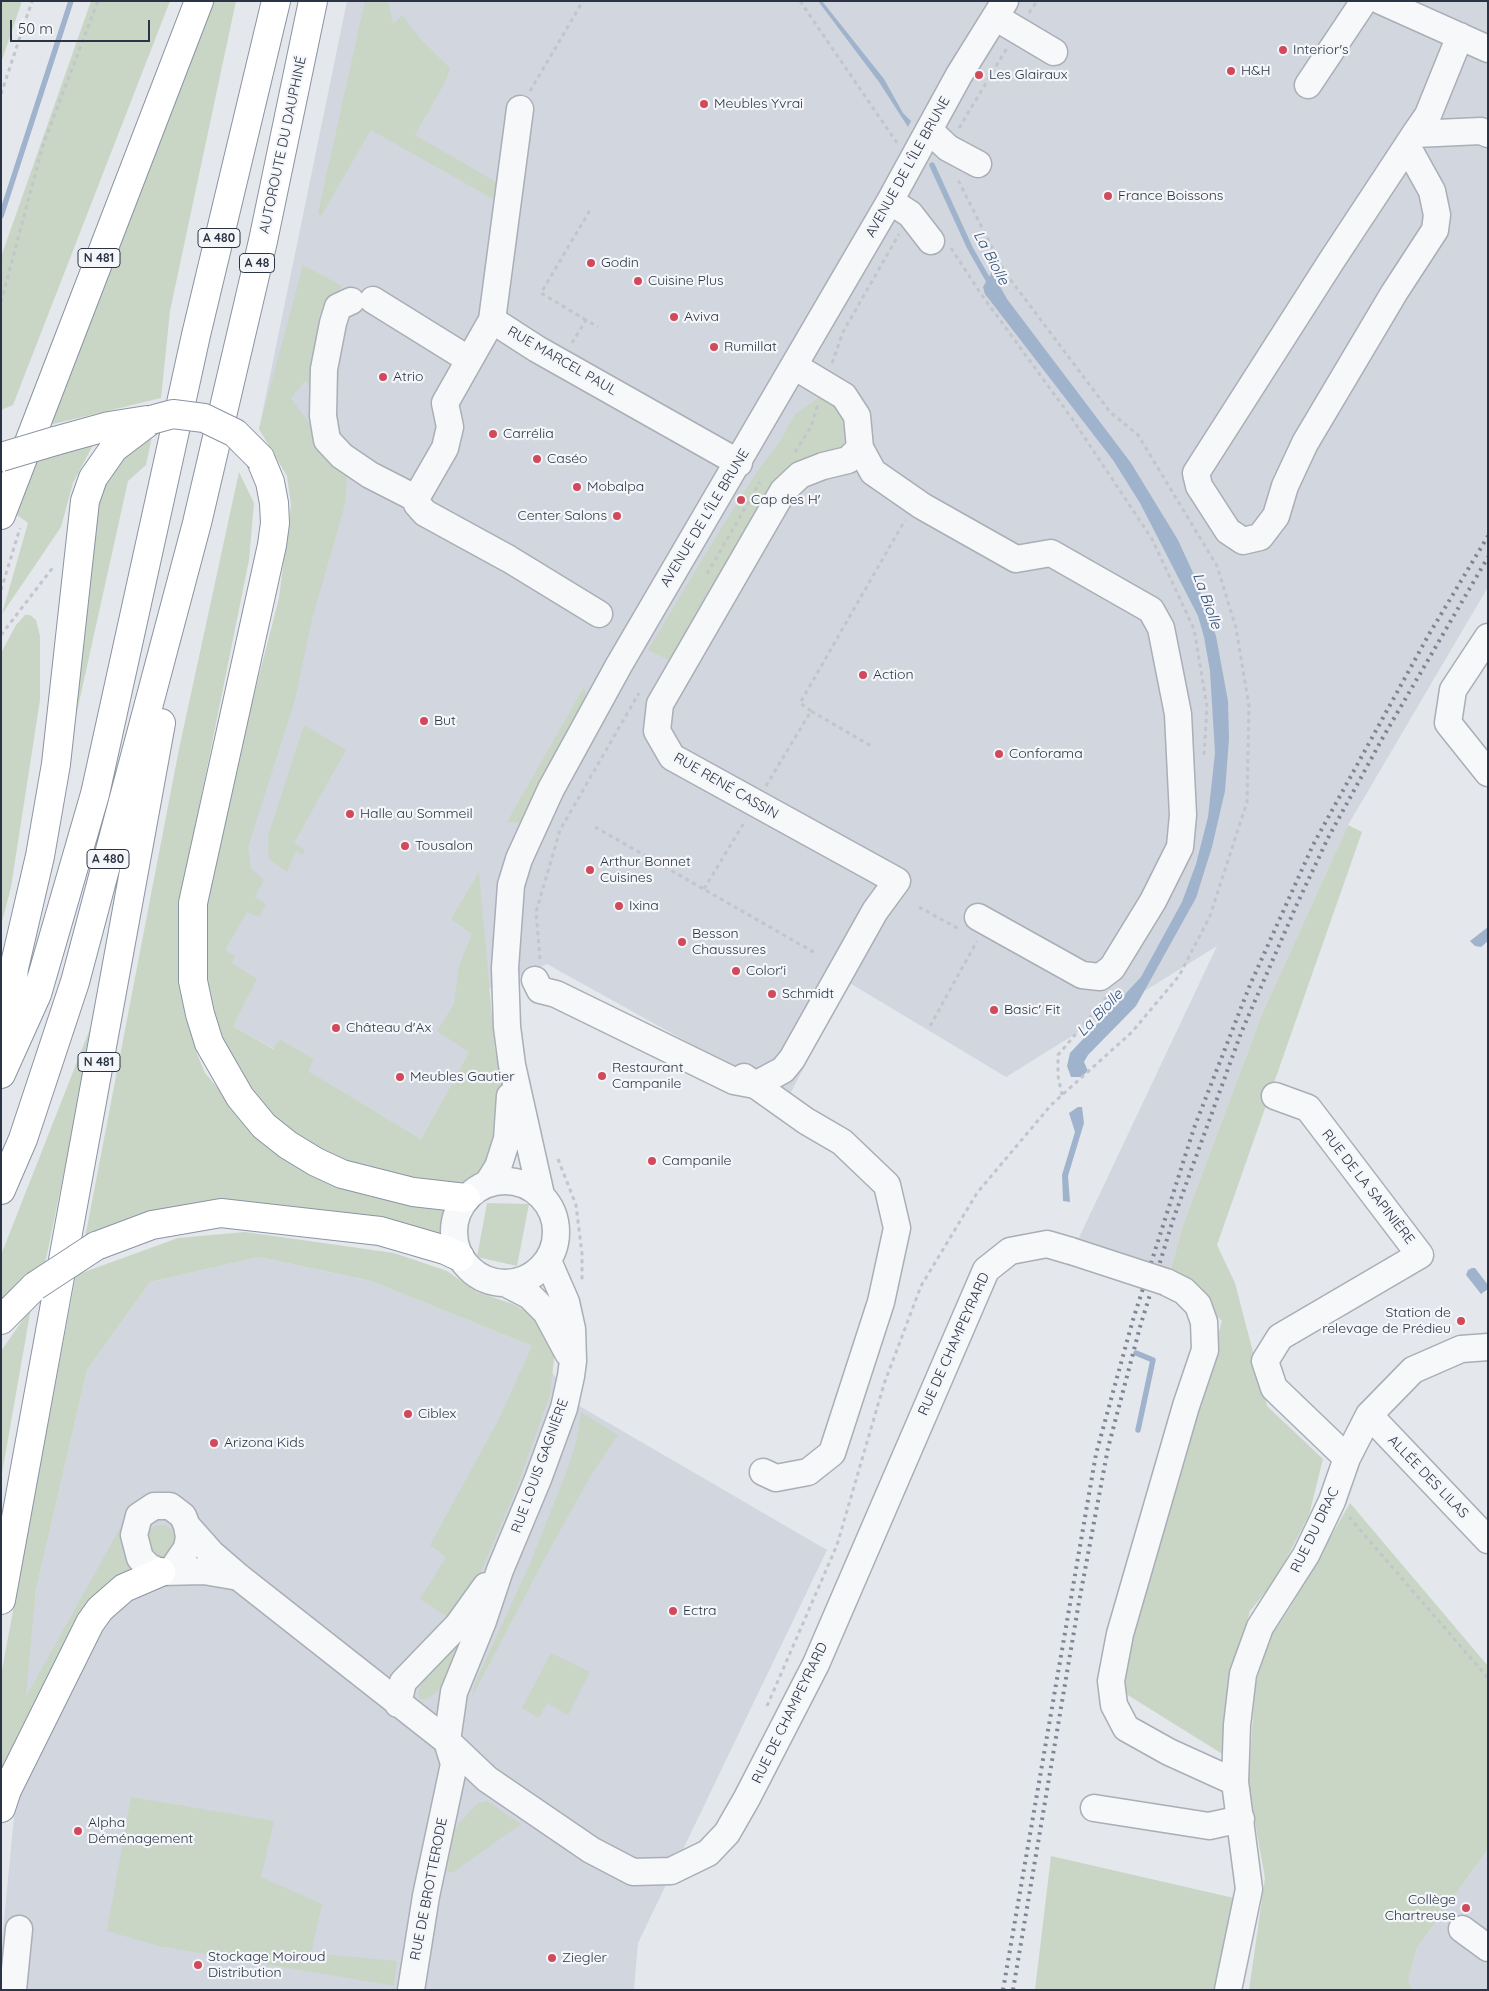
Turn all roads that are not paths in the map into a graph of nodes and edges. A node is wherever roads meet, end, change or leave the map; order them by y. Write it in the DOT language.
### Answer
graph roads {
  1 [pos="198,1"];
  2 [pos="276,1"];
  3 [pos="313,1"];
  4 [pos="1364,1"];
  5 [pos="1381,1"];
  6 [pos="1000,9"];
  7 [pos="1460,36"];
  8 [pos="1488,49"];
  9 [pos="1054,52"];
  10 [pos="1308,85"];
  11 [pos="520,109"];
  12 [pos="929,130"];
  13 [pos="1488,134"];
  14 [pos="1411,140"];
  15 [pos="978,164"];
  16 [pos="900,208"];
  17 [pos="940,243"];
  18 [pos="492,320"];
  19 [pos="468,359"];
  20 [pos="794,366"];
  21 [pos="151,420"];
  22 [pos="860,448"];
  23 [pos="1,457"];
  24 [pos="739,463"];
  25 [pos="418,499"];
  26 [pos="12,519"];
  27 [pos="197,523"];
  28 [pos="599,614"];
  29 [pos="1488,637"];
  30 [pos="1488,773"];
  31 [pos="978,917"];
  32 [pos="505,968"];
  33 [pos="512,1065"];
  34 [pos="3,1070"];
  35 [pos="755,1085"];
  36 [pos="1275,1096"];
  37 [pos="1,1190"];
  38 [pos="477,1190"];
  39 [pos="541,1195"];
  40 [pos="460,1257"];
  41 [pos="548,1261"];
  42 [pos="507,1284"];
  43 [pos="1,1320"];
  44 [pos="1488,1347"];
  45 [pos="572,1360"];
  46 [pos="1369,1415"];
  47 [pos="1347,1458"];
  48 [pos="763,1472"];
  49 [pos="187,1526"];
  50 [pos="1488,1540"];
  51 [pos="500,1570"];
  52 [pos="167,1571"];
  53 [pos="240,1578"];
  54 [pos="1,1600"];
  55 [pos="398,1704"];
  56 [pos="447,1741"];
  57 [pos="482,1775"];
  58 [pos="1235,1782"];
  59 [pos="448,1789"];
  60 [pos="1,1808"];
  61 [pos="1094,1808"];
  62 [pos="1241,1819"];
  63 [pos="19,1929"];
  64 [pos="1462,1929"];
  65 [pos="1488,1948"];
  66 [pos="13,1990"];
  67 [pos="410,1990"];
  68 [pos="1228,1990"];
  1 -- 26 [label="highway, N 481"];
  2 -- 34 [label="highway, A 480"];
  3 -- 27 [label="highway, AUTOROUTE DU DAUPHINÉ / A 48"];
  4 -- 10 [label="street"];
  5 -- 7 [label="street"];
  6 -- 9 [label="street"];
  6 -- 12 [label="street, AVENUE DE L'ÎLE BRUNE"];
  7 -- 8 [label="street"];
  7 -- 14 [label="street"];
  11 -- 18 [label="street, RUE MARCEL PAUL"];
  12 -- 15 [label="street"];
  12 -- 16 [label="street, AVENUE DE L'ÎLE BRUNE"];
  13 -- 14 [label="street"];
  14 -- 14 [label="street"];
  16 -- 17 [label="street"];
  16 -- 20 [label="street, AVENUE DE L'ÎLE BRUNE"];
  18 -- 19 [label="street"];
  18 -- 24 [label="street, RUE MARCEL PAUL"];
  19 -- 25 [label="street"];
  19 -- 25 [label="street"];
  20 -- 22 [label="street"];
  20 -- 24 [label="street, AVENUE DE L'ÎLE BRUNE"];
  21 -- 23 [label="highway, bridge"];
  21 -- 34 [label="highway"];
  21 -- 38 [label="highway, bridge"];
  22 -- 31 [label="street"];
  22 -- 35 [label="street, RUE RENÉ CASSIN"];
  24 -- 32 [label="street, AVENUE DE L'ÎLE BRUNE"];
  25 -- 28 [label="street"];
  27 -- 37 [label="highway, A 480"];
  27 -- 54 [label="highway, N 481"];
  29 -- 30 [label="street"];
  32 -- 33 [label="street, AVENUE DE L'ÎLE BRUNE"];
  32 -- 35 [label="street"];
  33 -- 38 [label="street, AVENUE DE L'ÎLE BRUNE"];
  33 -- 39 [label="street, AVENUE DE L'ÎLE BRUNE"];
  35 -- 48 [label="street"];
  36 -- 47 [label="street, RUE DE LA SAPINIÈRE"];
  38 -- 39 [label="street"];
  38 -- 40 [label="street"];
  39 -- 41 [label="street"];
  40 -- 42 [label="street"];
  40 -- 43 [label="highway, bridge"];
  41 -- 42 [label="street"];
  41 -- 45 [label="street, RUE LOUIS GAGNIÈRE"];
  42 -- 45 [label="street"];
  44 -- 46 [label="street, RUE DU DRAC"];
  45 -- 51 [label="street, RUE LOUIS GAGNIÈRE"];
  46 -- 47 [label="street, RUE DU DRAC"];
  46 -- 50 [label="street, ALLÉE DES LILAS"];
  47 -- 58 [label="street, RUE DU DRAC"];
  49 -- 52 [label="street"];
  49 -- 52 [label="street"];
  49 -- 53 [label="street"];
  51 -- 55 [label="street, RUE LOUIS GAGNIÈRE"];
  51 -- 56 [label="street, RUE LOUIS GAGNIÈRE"];
  52 -- 53 [label="street"];
  52 -- 60 [label="highway"];
  53 -- 55 [label="street"];
  55 -- 56 [label="street"];
  56 -- 57 [label="street, RUE DE CHAMPEYRARD"];
  56 -- 59 [label="street, RUE DE BROTTERODE"];
  57 -- 58 [label="street, RUE DE CHAMPEYRARD, bridge"];
  57 -- 59 [label="street"];
  58 -- 62 [label="street, RUE DU DRAC"];
  59 -- 67 [label="street, RUE DE BROTTERODE"];
  61 -- 62 [label="street"];
  62 -- 68 [label="street, RUE DU DRAC"];
  63 -- 66 [label="street"];
  64 -- 65 [label="street"];
}
